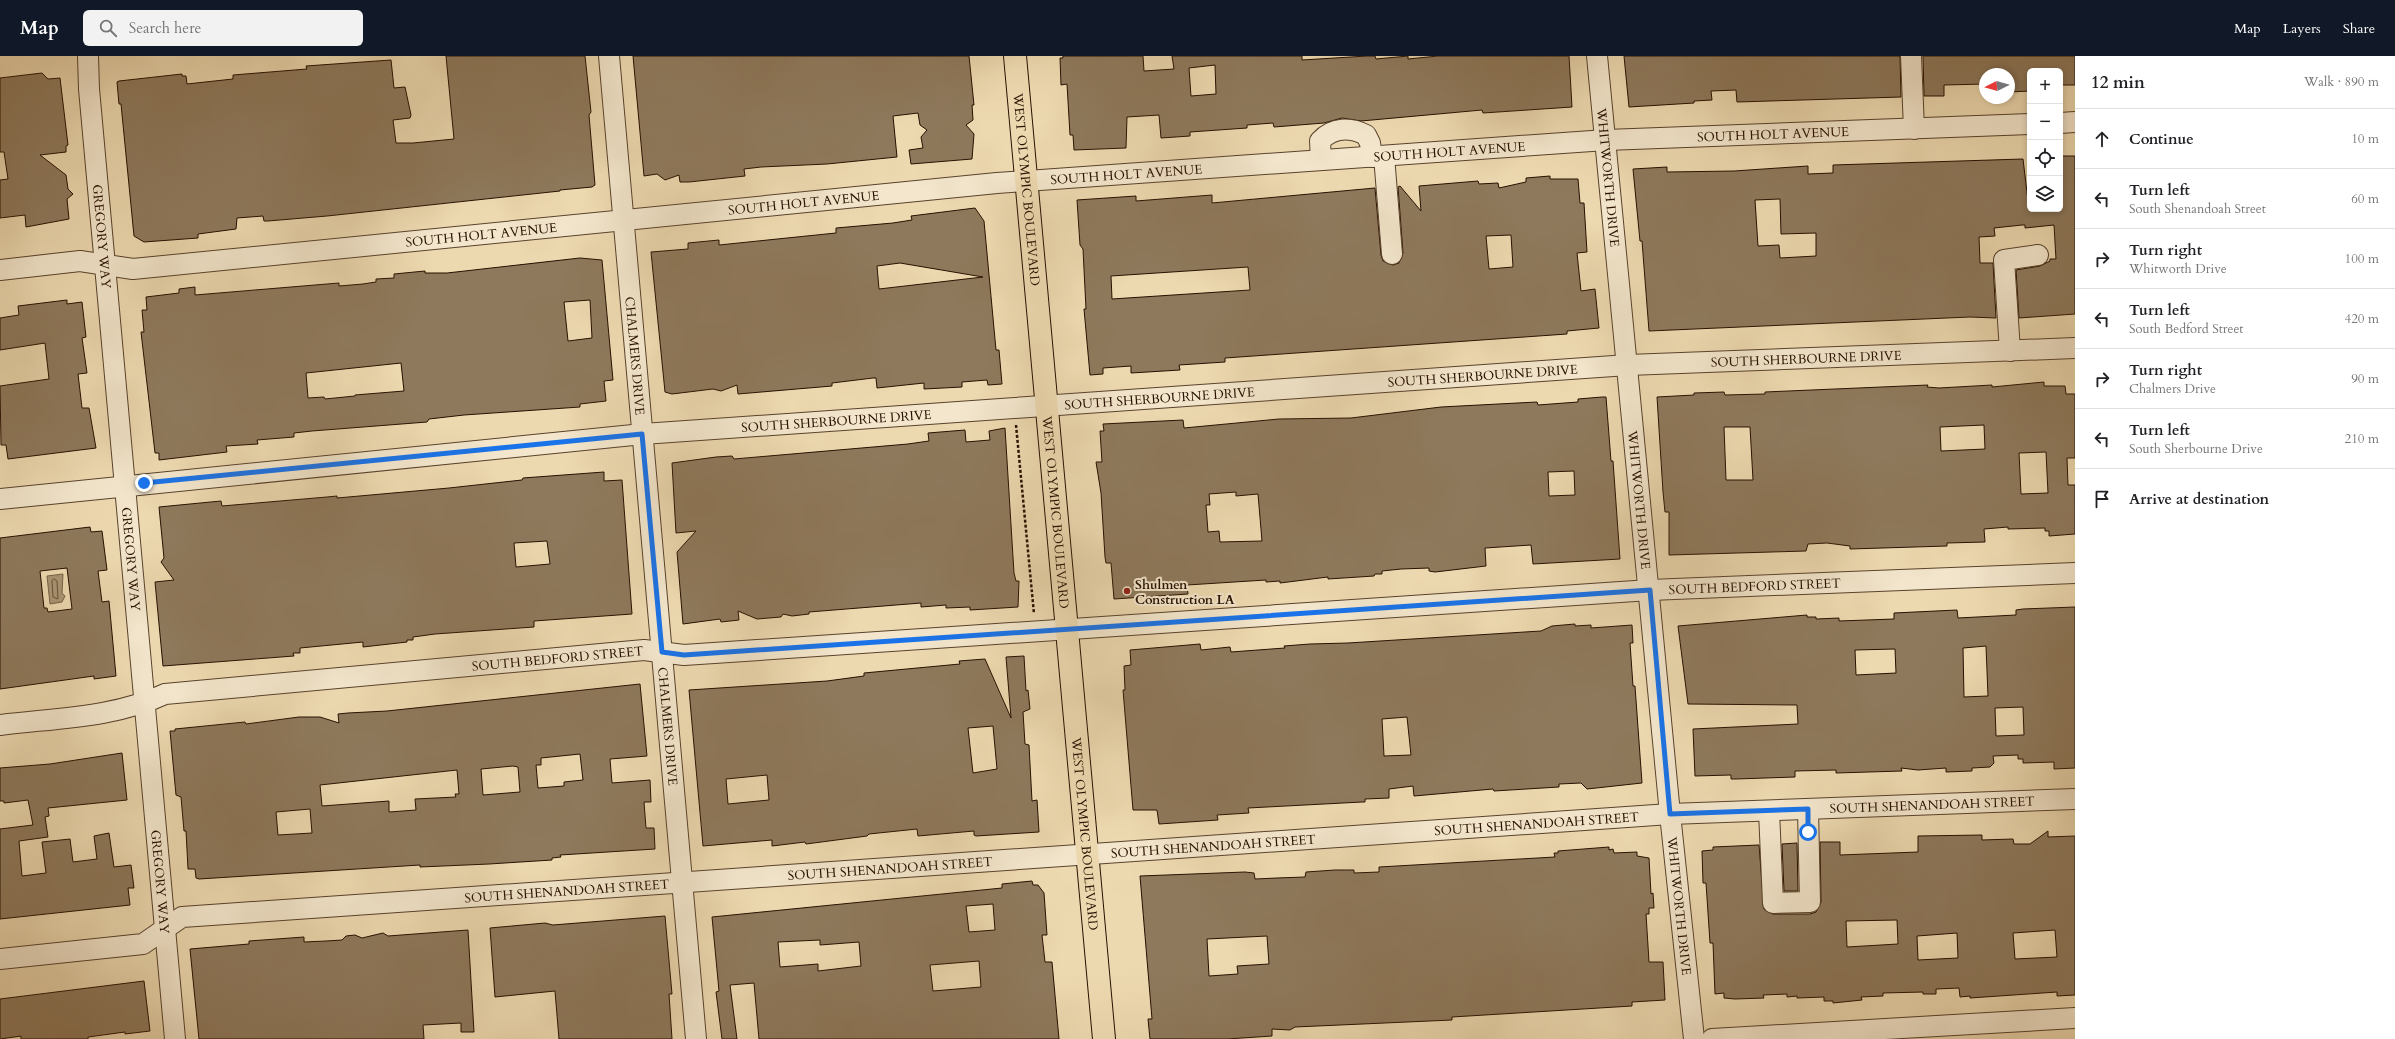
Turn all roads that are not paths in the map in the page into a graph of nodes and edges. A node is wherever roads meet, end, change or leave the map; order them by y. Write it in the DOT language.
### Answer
graph roads {
  1 [pos="88,56"];
  2 [pos="609,56"];
  3 [pos="1015,56"];
  4 [pos="1597,56"];
  5 [pos="1911,56"];
  6 [pos="2075,122"];
  7 [pos="2063,123"];
  8 [pos="2027,124"];
  9 [pos="1914,128"];
  10 [pos="1606,140"];
  11 [pos="1378,156"];
  12 [pos="1321,160"];
  13 [pos="1026,181"];
  14 [pos="623,222"];
  15 [pos="1392,254"];
  16 [pos="2038,255"];
  17 [pos="105,265"];
  18 [pos="0,270"];
  19 [pos="2075,348"];
  20 [pos="2010,351"];
  21 [pos="1628,365"];
  22 [pos="1046,406"];
  23 [pos="642,434"];
  24 [pos="126,485"];
  25 [pos="0,499"];
  26 [pos="2075,573"];
  27 [pos="1650,590"];
  28 [pos="1066,630"];
  29 [pos="662,652"];
  30 [pos="145,703"];
  31 [pos="0,725"];
  32 [pos="2075,799"];
  33 [pos="1808,809"];
  34 [pos="1769,811"];
  35 [pos="1670,814"];
  36 [pos="1088,855"];
  37 [pos="683,883"];
  38 [pos="164,928"];
  39 [pos="0,959"];
  40 [pos="2075,1018"];
  41 [pos="175,1039"];
  42 [pos="696,1039"];
  43 [pos="1104,1039"];
  44 [pos="1694,1039"];
  45 [pos="1712,1039"];
  1 -- 17 [label="street, GREGORY WAY"];
  2 -- 14 [label="street, CHALMERS DRIVE"];
  3 -- 13 [label="main road, WEST OLYMPIC BOULEVARD"];
  4 -- 10 [label="street, WHITWORTH DRIVE"];
  5 -- 9 [label="street"];
  6 -- 7 [label="street"];
  8 -- 9 [label="street, SOUTH HOLT AVENUE"];
  9 -- 10 [label="street, SOUTH HOLT AVENUE"];
  10 -- 11 [label="street, SOUTH HOLT AVENUE"];
  10 -- 21 [label="street, WHITWORTH DRIVE"];
  11 -- 12 [label="street, SOUTH HOLT AVENUE"];
  11 -- 12 [label="street"];
  11 -- 15 [label="street"];
  12 -- 13 [label="street, SOUTH HOLT AVENUE"];
  13 -- 14 [label="street, SOUTH HOLT AVENUE"];
  13 -- 22 [label="main road, WEST OLYMPIC BOULEVARD"];
  14 -- 17 [label="street, SOUTH HOLT AVENUE"];
  14 -- 23 [label="street, CHALMERS DRIVE"];
  16 -- 20 [label="street"];
  17 -- 18 [label="street, SOUTH HOLT AVENUE"];
  17 -- 24 [label="street, GREGORY WAY"];
  19 -- 20 [label="street, SOUTH SHERBOURNE DRIVE"];
  20 -- 21 [label="street, SOUTH SHERBOURNE DRIVE"];
  21 -- 22 [label="street, SOUTH SHERBOURNE DRIVE"];
  21 -- 27 [label="street, WHITWORTH DRIVE"];
  22 -- 23 [label="street, SOUTH SHERBOURNE DRIVE"];
  22 -- 28 [label="main road, WEST OLYMPIC BOULEVARD"];
  23 -- 24 [label="street, SOUTH SHERBOURNE DRIVE"];
  23 -- 29 [label="street, CHALMERS DRIVE"];
  24 -- 25 [label="street, SOUTH SHERBOURNE DRIVE"];
  24 -- 30 [label="street, GREGORY WAY"];
  26 -- 27 [label="street, SOUTH BEDFORD STREET"];
  27 -- 28 [label="street, SOUTH BEDFORD STREET"];
  27 -- 35 [label="street, WHITWORTH DRIVE"];
  28 -- 29 [label="street, SOUTH BEDFORD STREET"];
  28 -- 36 [label="main road, WEST OLYMPIC BOULEVARD"];
  29 -- 30 [label="street, SOUTH BEDFORD STREET"];
  29 -- 37 [label="street, CHALMERS DRIVE"];
  30 -- 31 [label="street, SOUTH BEDFORD STREET"];
  30 -- 38 [label="street, GREGORY WAY"];
  32 -- 33 [label="street, SOUTH SHENANDOAH STREET"];
  33 -- 34 [label="street, SOUTH SHENANDOAH STREET"];
  33 -- 34 [label="street"];
  34 -- 35 [label="street, SOUTH SHENANDOAH STREET"];
  35 -- 36 [label="street, SOUTH SHENANDOAH STREET"];
  35 -- 44 [label="street, WHITWORTH DRIVE"];
  36 -- 37 [label="street, SOUTH SHENANDOAH STREET"];
  36 -- 43 [label="main road, WEST OLYMPIC BOULEVARD"];
  37 -- 38 [label="street, SOUTH SHENANDOAH STREET"];
  37 -- 42 [label="street, CHALMERS DRIVE"];
  38 -- 39 [label="street, SOUTH SHENANDOAH STREET"];
  38 -- 41 [label="street, GREGORY WAY"];
  40 -- 45 [label="street"];
}
